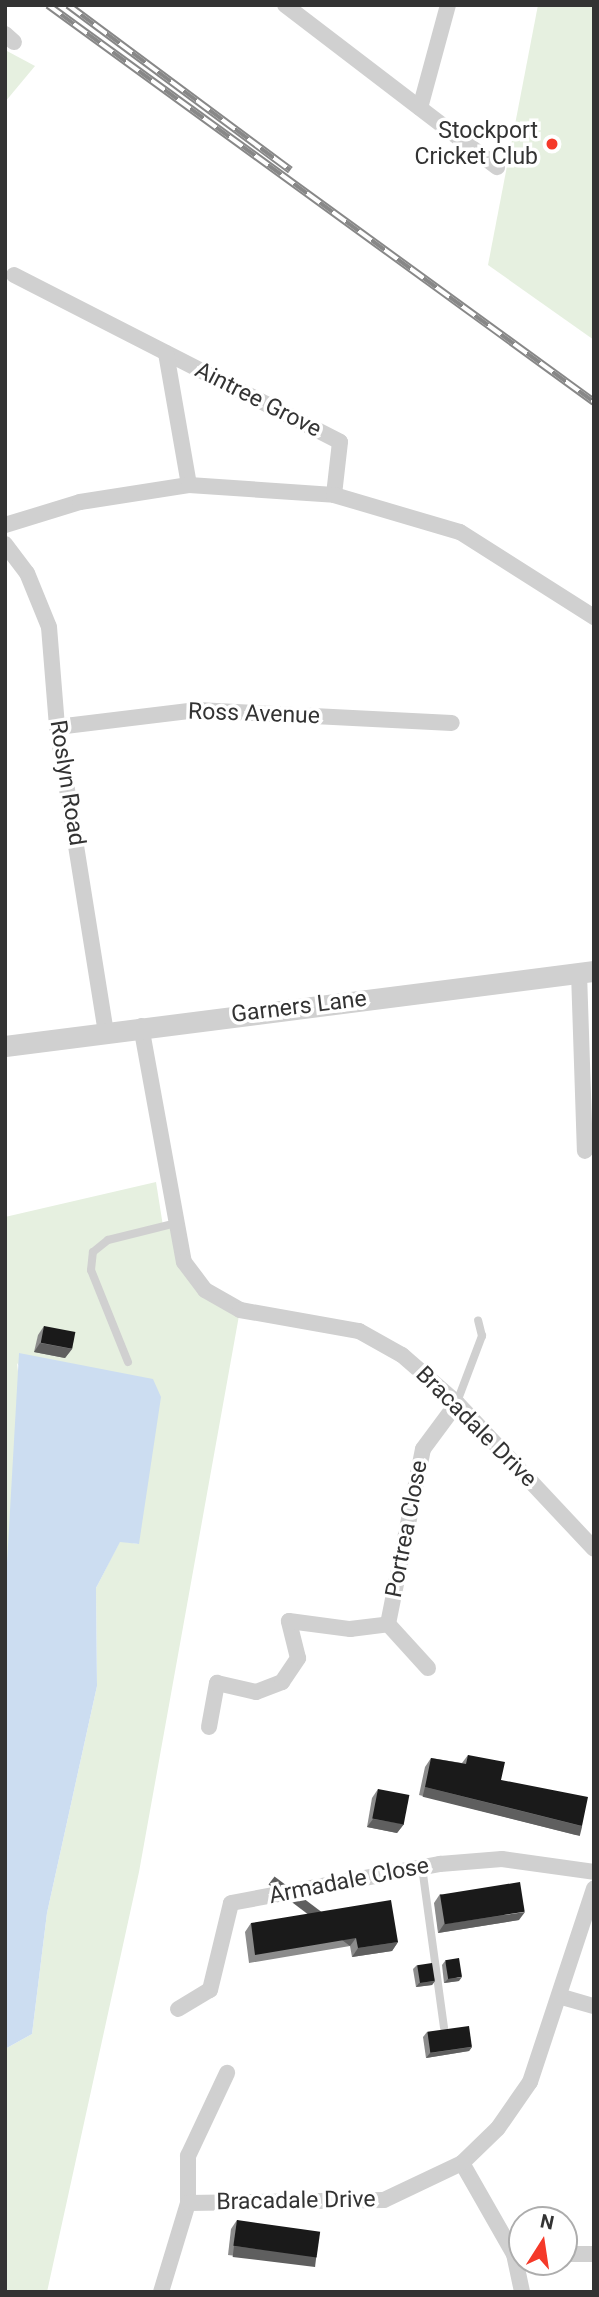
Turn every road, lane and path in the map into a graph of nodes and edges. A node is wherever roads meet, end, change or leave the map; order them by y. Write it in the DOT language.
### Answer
graph roads {
  1 [pos="285,5"];
  2 [pos="448,5"];
  3 [pos="420,108"];
  4 [pos="497,167"];
  5 [pos="14,275"];
  6 [pos="166,353"];
  7 [pos="189,485"];
  8 [pos="334,495"];
  9 [pos="5,525"];
  10 [pos="5,544"];
  11 [pos="594,617"];
  12 [pos="452,723"];
  13 [pos="57,727"];
  14 [pos="586,972"];
  15 [pos="141,1026"];
  16 [pos="106,1032"];
  17 [pos="5,1046"];
  18 [pos="585,1151"];
  19 [pos="176,1223"];
  20 [pos="478,1320"];
  21 [pos="128,1362"];
  22 [pos="457,1403"];
  23 [pos="593,1548"];
  24 [pos="388,1624"];
  25 [pos="428,1668"];
  26 [pos="209,1727"];
  27 [pos="422,1867"];
  28 [pos="594,1872"];
  29 [pos="594,1888"];
  30 [pos="562,1997"];
  31 [pos="594,2006"];
  32 [pos="178,2010"];
  33 [pos="444,2028"];
  34 [pos="227,2073"];
  35 [pos="462,2164"];
  36 [pos="188,2203"];
  37 [pos="508,2237"];
  38 [pos="161,2292"];
  1 -- 3 [label="street"];
  2 -- 3 [label="street"];
  3 -- 4 [label="street"];
  5 -- 6 [label="street, Aintree Grove"];
  6 -- 7 [label="street, Aintree Grove"];
  6 -- 8 [label="street, Aintree Grove"];
  7 -- 8 [label="street"];
  7 -- 9 [label="street"];
  8 -- 11 [label="street"];
  10 -- 13 [label="street, Roslyn Road"];
  12 -- 13 [label="street, Ross Avenue"];
  13 -- 16 [label="street, Roslyn Road"];
  14 -- 15 [label="street, Garners Lane"];
  14 -- 18 [label="street"];
  15 -- 16 [label="street, Garners Lane"];
  15 -- 19 [label="street, Bracadale Drive"];
  16 -- 17 [label="street, Garners Lane"];
  19 -- 21 [label="lane"];
  19 -- 22 [label="street, Bracadale Drive"];
  20 -- 22 [label="lane"];
  22 -- 23 [label="street, Bracadale Drive"];
  22 -- 24 [label="street, Portrea Close"];
  24 -- 25 [label="street, Portrea Close"];
  24 -- 26 [label="street, Portrea Close"];
  27 -- 28 [label="street, Armadale Close"];
  27 -- 32 [label="street, Armadale Close"];
  27 -- 33 [label="lane"];
  29 -- 30 [label="street, Bracadale Drive"];
  30 -- 31 [label="street"];
  30 -- 35 [label="street, Bracadale Drive"];
  34 -- 36 [label="street, Bracadale Drive"];
  35 -- 36 [label="street, Bracadale Drive"];
  35 -- 37 [label="street"];
  36 -- 38 [label="street, Bracadale Drive"];
}
